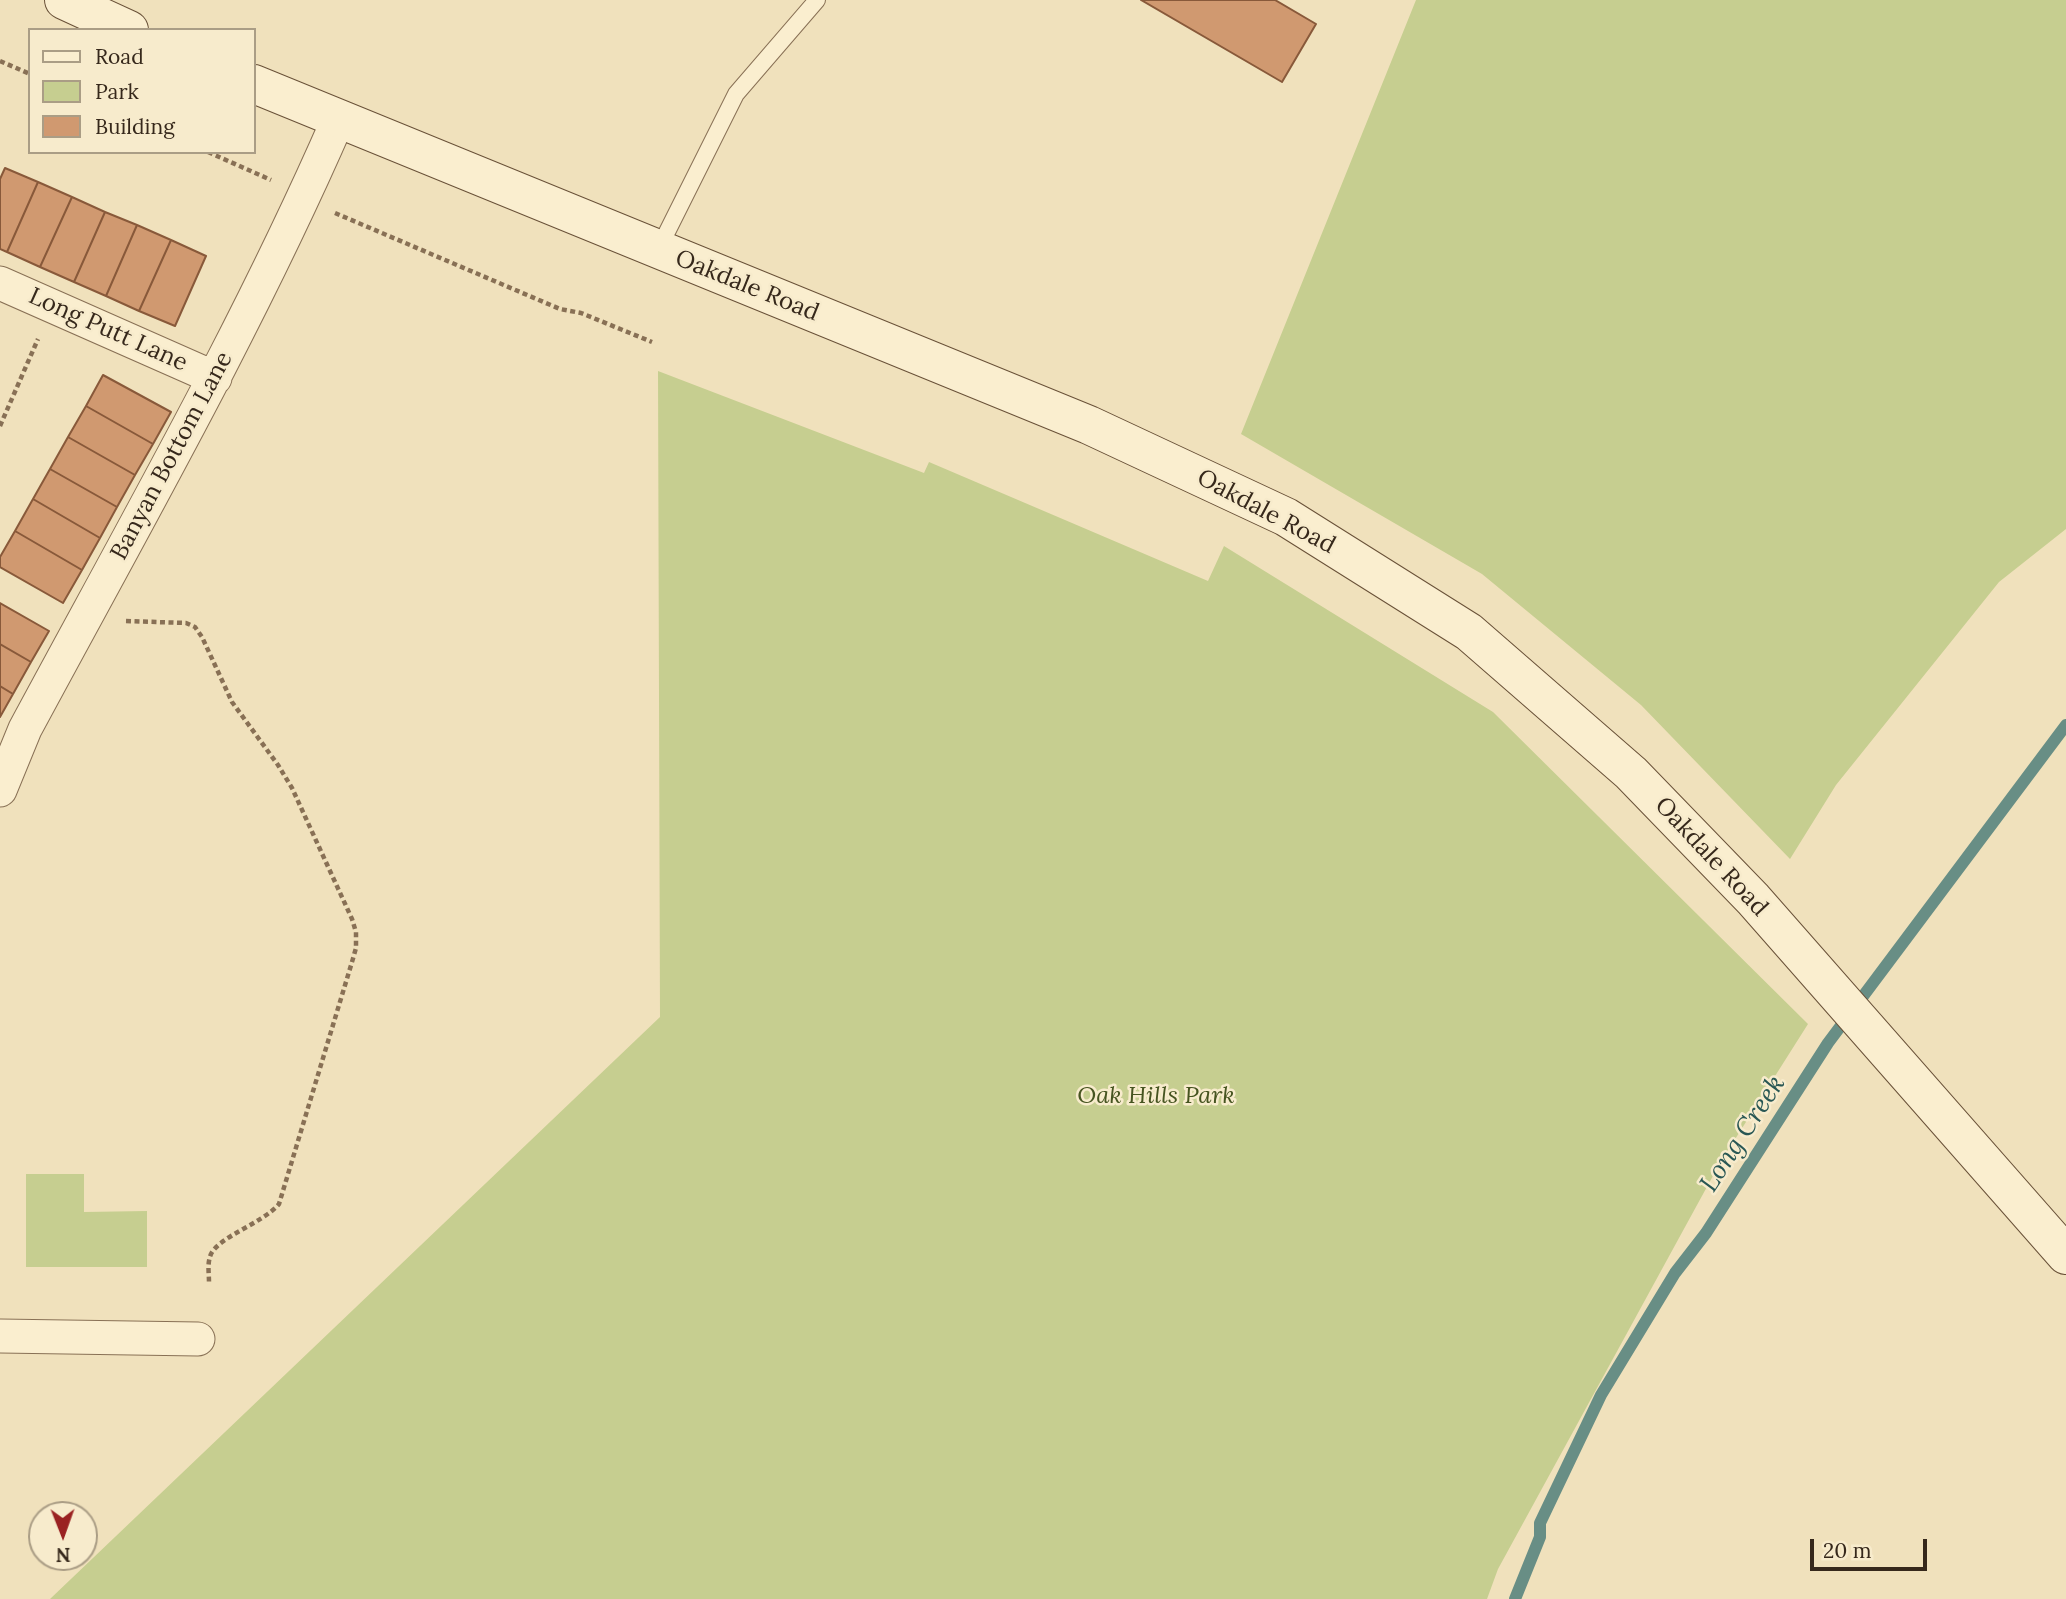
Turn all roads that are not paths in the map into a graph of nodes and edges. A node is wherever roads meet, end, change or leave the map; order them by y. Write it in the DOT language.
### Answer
graph roads {
  1 [pos="64,0"];
  2 [pos="817,0"];
  3 [pos="125,28"];
  4 [pos="256,84"];
  5 [pos="338,120"];
  6 [pos="658,250"];
  7 [pos="0,283"];
  8 [pos="215,378"];
  9 [pos="0,790"];
  10 [pos="2066,1255"];
  11 [pos="0,1336"];
  12 [pos="198,1339"];
  1 -- 3 [label="main road"];
  2 -- 6 [label="lane"];
  4 -- 5 [label="main road, Oakdale Road"];
  5 -- 6 [label="main road, Oakdale Road"];
  5 -- 8 [label="street, Banyan Bottom Lane"];
  6 -- 10 [label="main road, Oakdale Road"];
  7 -- 8 [label="street, Long Putt Lane"];
  8 -- 9 [label="street, Banyan Bottom Lane"];
  11 -- 12 [label="street"];
}
